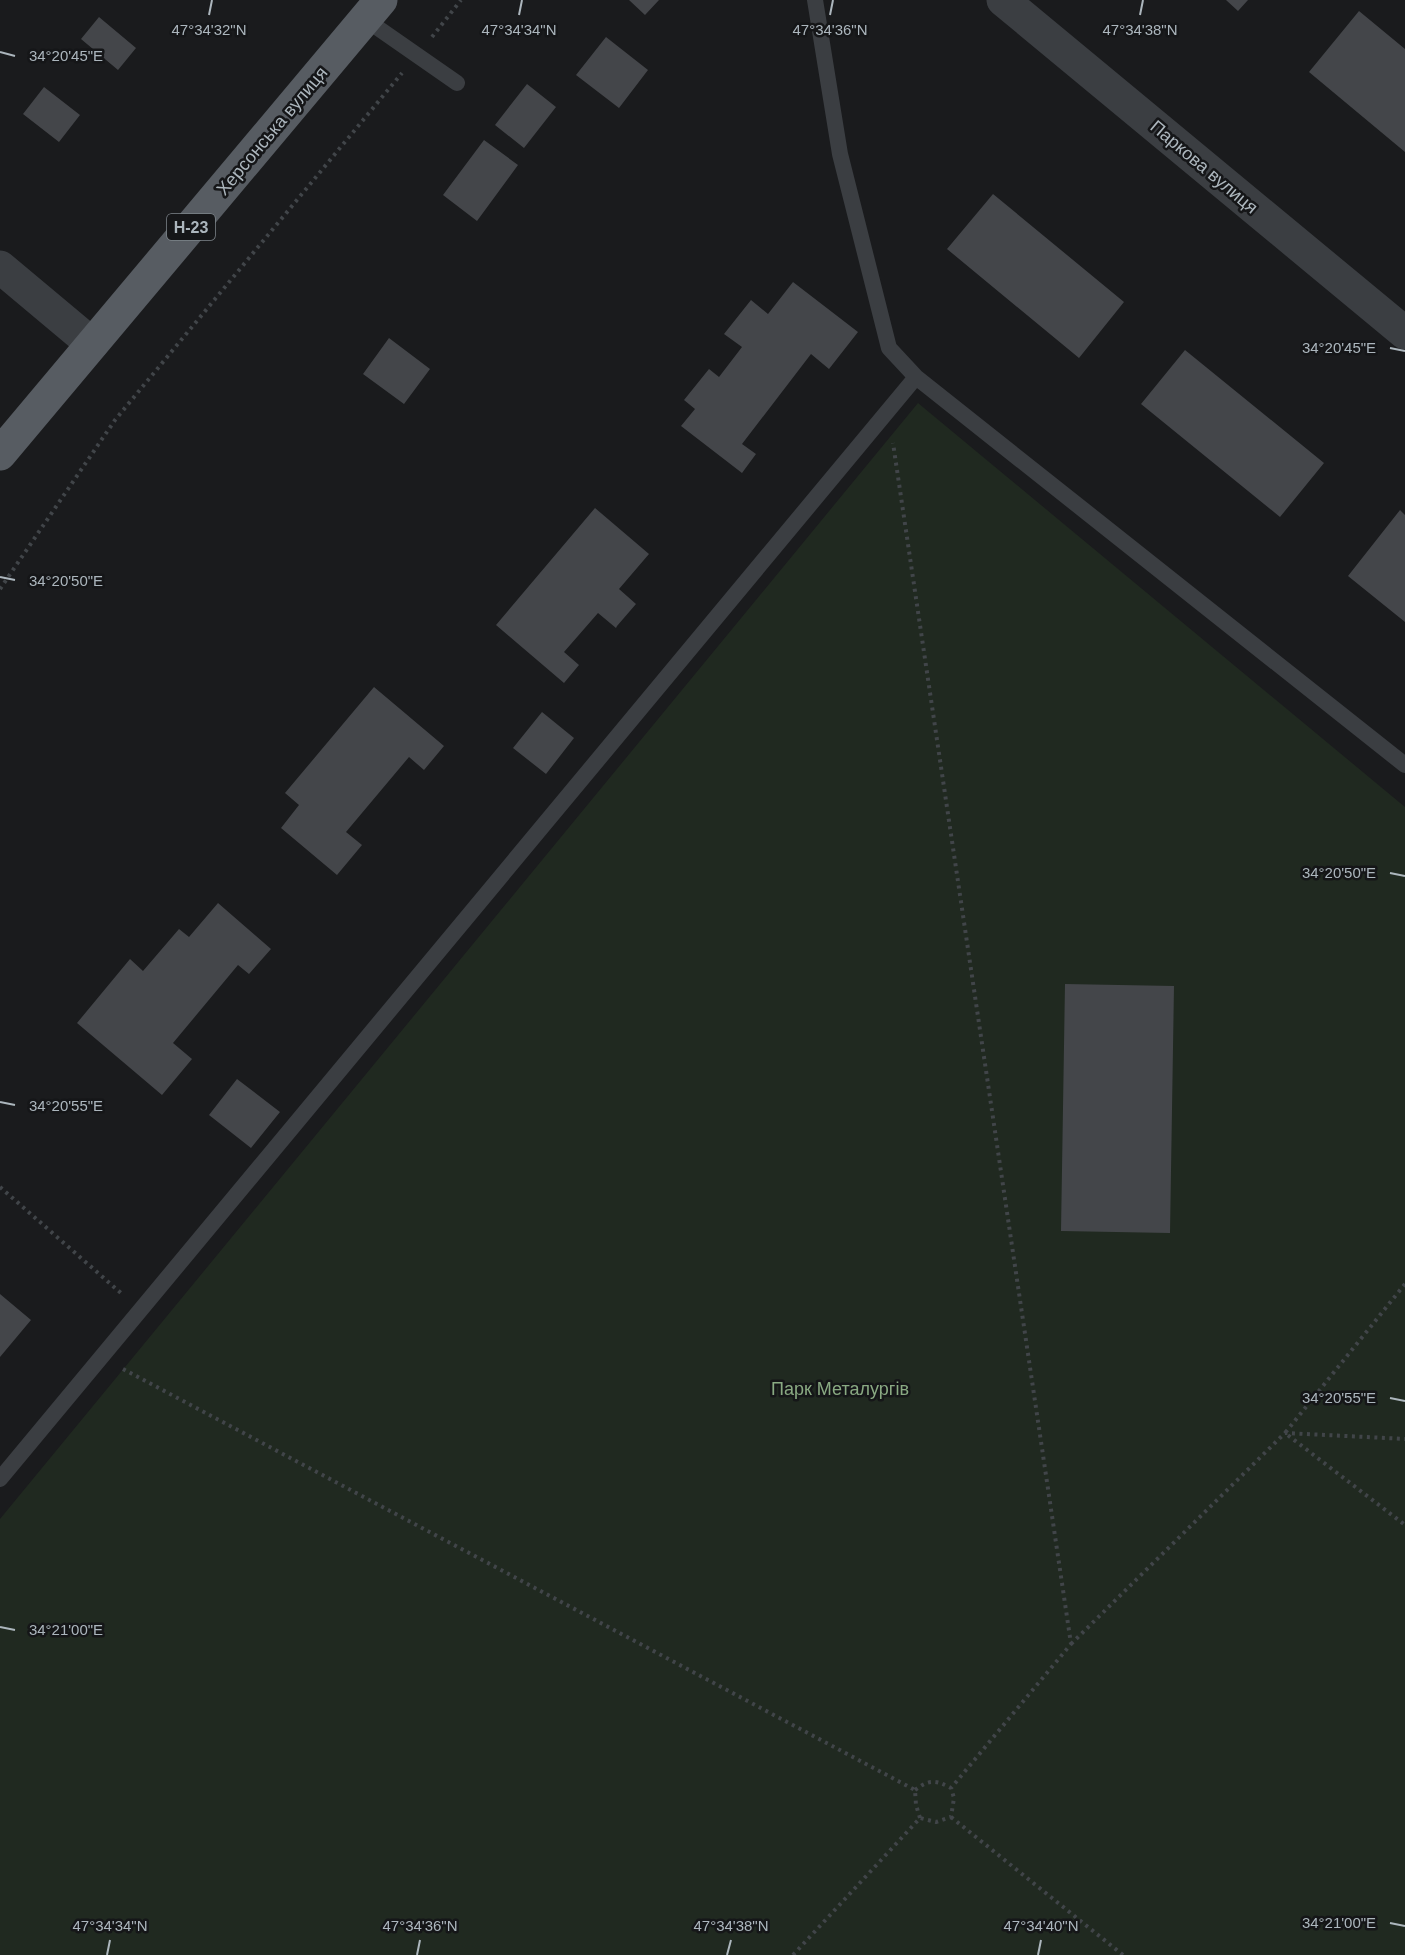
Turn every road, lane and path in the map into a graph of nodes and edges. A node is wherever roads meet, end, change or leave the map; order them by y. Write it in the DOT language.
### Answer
graph roads {
  1 [pos="461,0"];
  2 [pos="815,0"];
  3 [pos="1003,0"];
  4 [pos="373,10"];
  5 [pos="417,55"];
  6 [pos="457,83"];
  7 [pos="0,267"];
  8 [pos="1405,333"];
  9 [pos="92,344"];
  10 [pos="916,377"];
  11 [pos="888,410"];
  12 [pos="0,454"];
  13 [pos="0,589"];
  14 [pos="1405,765"];
  15 [pos="0,1187"];
  16 [pos="1405,1284"];
  17 [pos="141,1310"];
  18 [pos="102,1357"];
  19 [pos="1285,1433"];
  20 [pos="1405,1439"];
  21 [pos="0,1479"];
  22 [pos="1405,1525"];
  23 [pos="1071,1644"];
  24 [pos="951,1788"];
  25 [pos="915,1790"];
  26 [pos="951,1817"];
  27 [pos="920,1818"];
  28 [pos="793,1955"];
  29 [pos="1123,1955"];
  1 -- 5 [label="path"];
  2 -- 10 [label="lane"];
  3 -- 8 [label="street, Паркова вулиця"];
  4 -- 5 [label="lane"];
  4 -- 9 [label="main road, Херсонська вулиця / Н-23"];
  5 -- 6 [label="lane"];
  5 -- 13 [label="path"];
  7 -- 9 [label="street"];
  9 -- 12 [label="main road, Херсонська вулиця / Н-23"];
  10 -- 11 [label="lane"];
  10 -- 14 [label="lane"];
  11 -- 17 [label="lane"];
  11 -- 23 [label="path"];
  15 -- 17 [label="path"];
  16 -- 19 [label="path"];
  17 -- 18 [label="lane"];
  18 -- 21 [label="lane"];
  18 -- 25 [label="path"];
  19 -- 20 [label="path"];
  19 -- 22 [label="path"];
  19 -- 23 [label="path"];
  23 -- 24 [label="path"];
  24 -- 25 [label="path"];
  24 -- 26 [label="path"];
  25 -- 27 [label="path"];
  26 -- 27 [label="path"];
  26 -- 29 [label="path"];
  27 -- 28 [label="path"];
}
